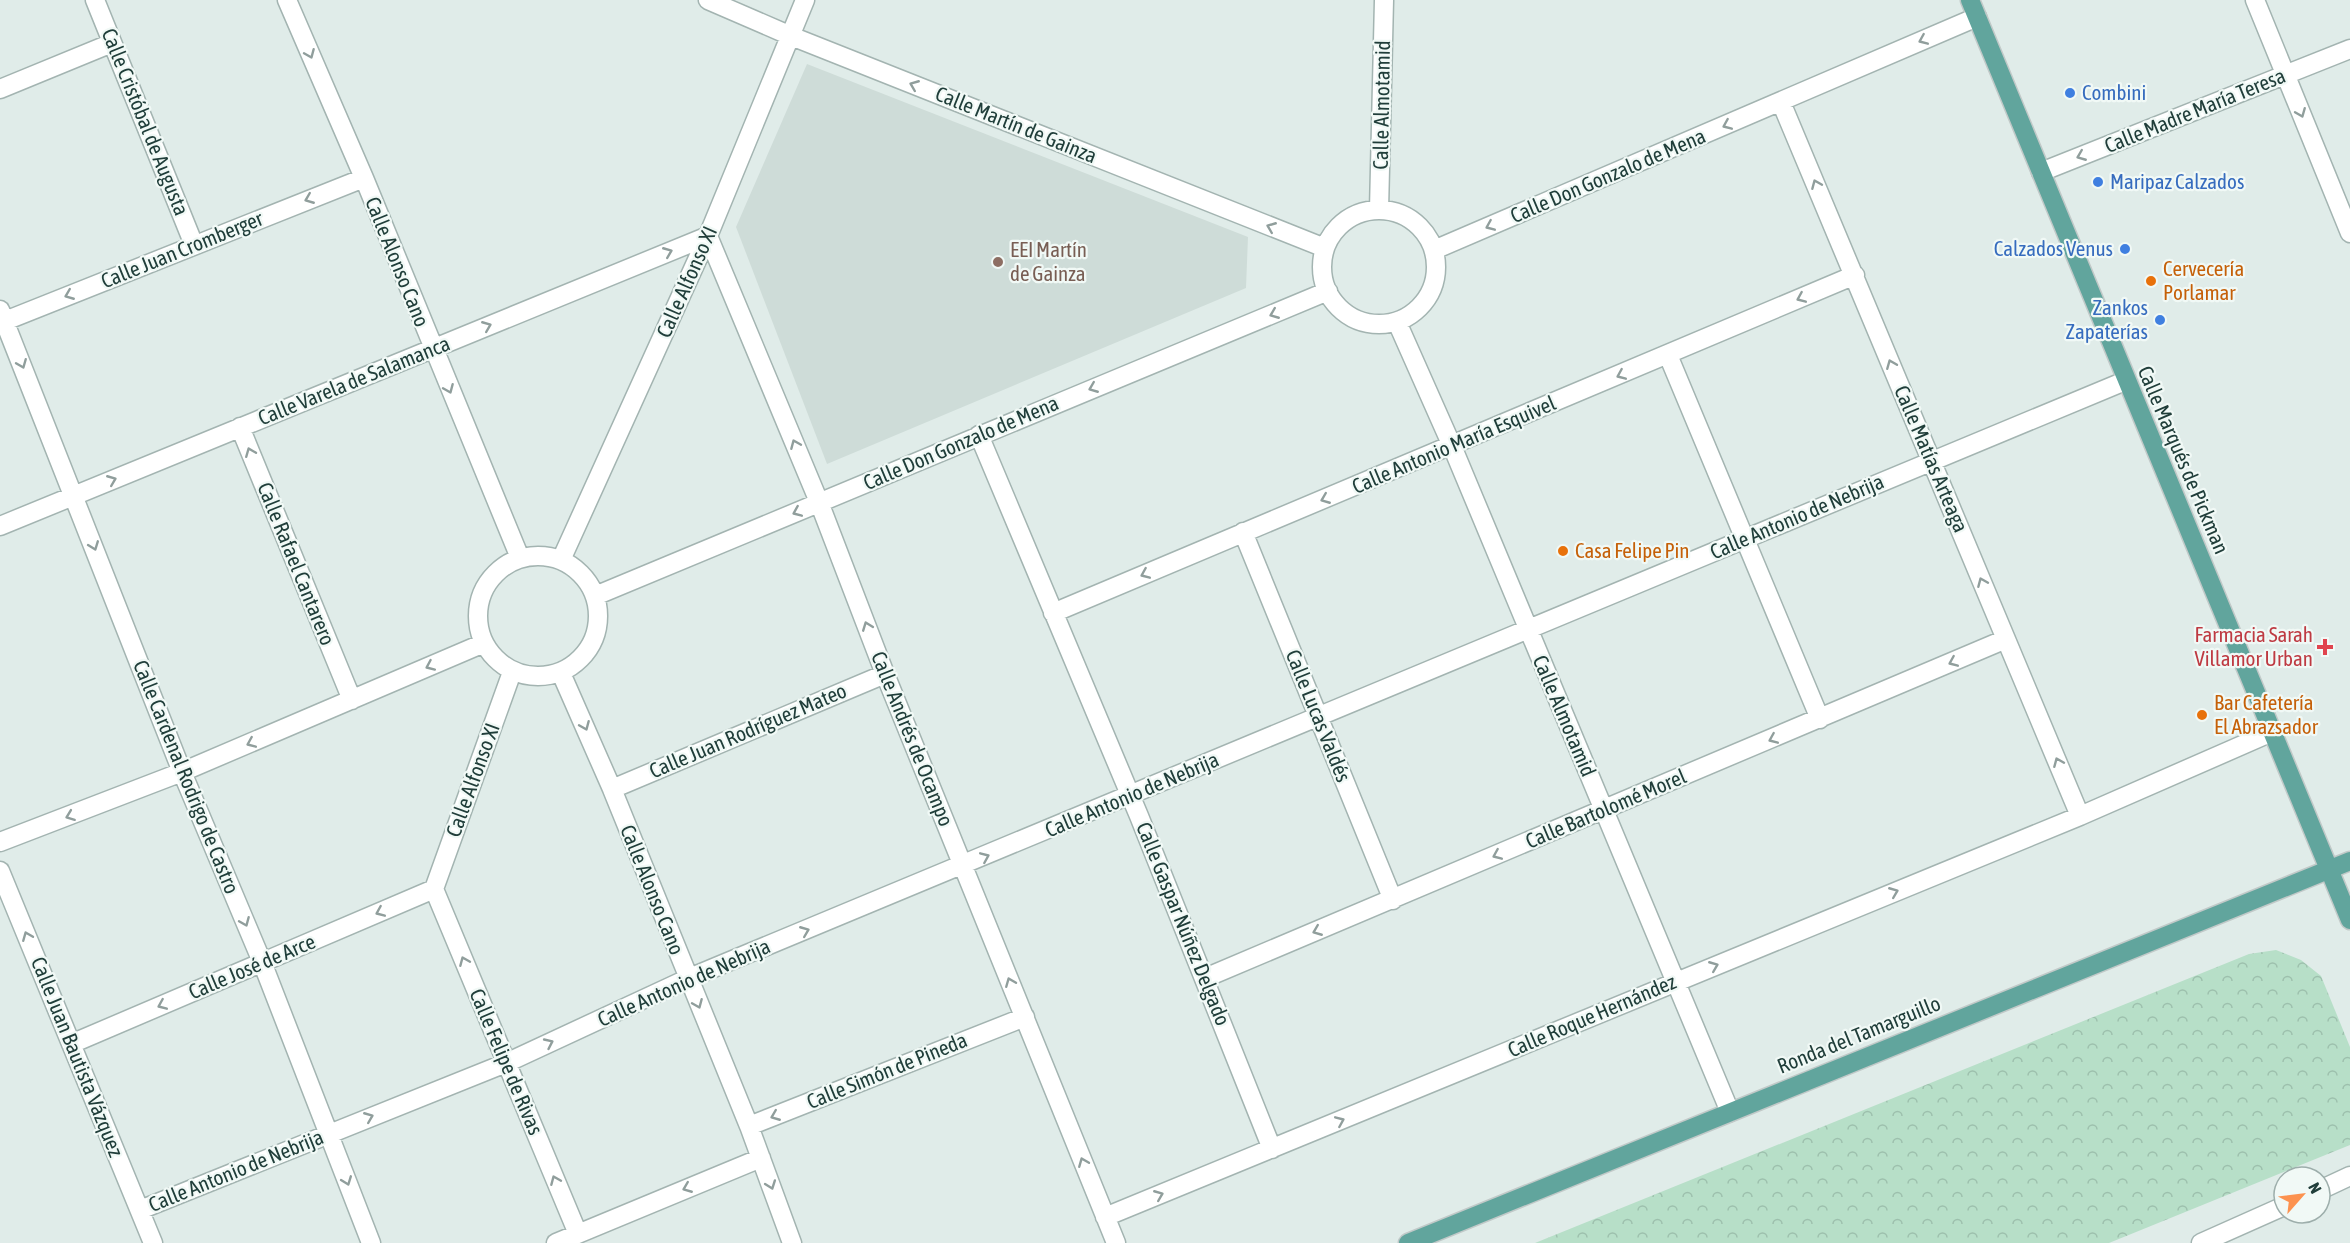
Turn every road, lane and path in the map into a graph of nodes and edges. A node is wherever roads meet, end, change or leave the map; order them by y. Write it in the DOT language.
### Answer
graph roads {
  1 [pos="95,0"];
  2 [pos="286,0"];
  3 [pos="708,0"];
  4 [pos="805,0"];
  5 [pos="1384,0"];
  6 [pos="2255,0"];
  7 [pos="1974,8"];
  8 [pos="790,36"];
  9 [pos="112,43"];
  10 [pos="2350,49"];
  11 [pos="2285,75"];
  12 [pos="0,89"];
  13 [pos="1781,102"];
  14 [pos="2041,172"];
  15 [pos="364,178"];
  16 [pos="1379,210"];
  17 [pos="2350,233"];
  18 [pos="708,236"];
  19 [pos="194,244"];
  20 [pos="1325,248"];
  21 [pos="1434,250"];
  22 [pos="1854,276"];
  23 [pos="1328,291"];
  24 [pos="2,318"];
  25 [pos="1397,322"];
  26 [pos="432,349"];
  27 [pos="1668,355"];
  28 [pos="2126,381"];
  29 [pos="240,427"];
  30 [pos="979,435"];
  31 [pos="1452,446"];
  32 [pos="1931,461"];
  33 [pos="75,495"];
  34 [pos="819,502"];
  35 [pos="0,526"];
  36 [pos="1243,532"];
  37 [pos="1745,539"];
  38 [pos="520,558"];
  39 [pos="561,560"];
  40 [pos="596,596"];
  41 [pos="1053,613"];
  42 [pos="1529,631"];
  43 [pos="2006,639"];
  44 [pos="484,643"];
  45 [pos="512,672"];
  46 [pos="561,673"];
  47 [pos="885,674"];
  48 [pos="352,700"];
  49 [pos="1318,718"];
  50 [pos="1820,719"];
  51 [pos="2271,732"];
  52 [pos="182,772"];
  53 [pos="612,789"];
  54 [pos="1130,796"];
  55 [pos="1603,810"];
  56 [pos="2080,816"];
  57 [pos="0,842"];
  58 [pos="2350,861"];
  59 [pos="963,866"];
  60 [pos="2328,869"];
  61 [pos="0,871"];
  62 [pos="434,889"];
  63 [pos="1393,900"];
  64 [pos="2350,920"];
  65 [pos="262,963"];
  66 [pos="1205,978"];
  67 [pos="687,979"];
  68 [pos="1674,982"];
  69 [pos="1025,1017"];
  70 [pos="71,1044"];
  71 [pos="506,1063"];
  72 [pos="1730,1112"];
  73 [pos="749,1126"];
  74 [pos="328,1133"];
  75 [pos="1272,1149"];
  76 [pos="761,1158"];
  77 [pos="2350,1176"];
  78 [pos="2332,1184"];
  79 [pos="140,1210"];
  80 [pos="2272,1214"];
  81 [pos="1105,1217"];
  82 [pos="578,1234"];
  83 [pos="2241,1236"];
  84 [pos="153,1243"];
  85 [pos="371,1243"];
  86 [pos="556,1243"];
  87 [pos="792,1243"];
  88 [pos="1116,1243"];
  89 [pos="1408,1243"];
  90 [pos="2201,1243"];
  1 -- 9 [label="street, Calle Cristóbal de Augusta"];
  2 -- 15 [label="street, Calle Alonso Cano, one-way"];
  3 -- 8 [label="street, Calle Martín de Gainza"];
  4 -- 8 [label="street, Calle Alfonso XI"];
  5 -- 16 [label="street, Calle Almotamid"];
  6 -- 11 [label="street"];
  7 -- 13 [label="street, Calle Don Gonzalo de Mena, one-way"];
  7 -- 14 [label="main road, Calle Marqués de Pickman"];
  8 -- 18 [label="street, Calle Alfonso XI"];
  20 -- 8 [label="street, Calle Martín de Gainza, one-way"];
  9 -- 12 [label="street"];
  9 -- 19 [label="street, Calle Cristóbal de Augusta"];
  10 -- 11 [label="street, Calle Madre María Teresa"];
  11 -- 14 [label="street, Calle Madre María Teresa, one-way"];
  11 -- 17 [label="street, one-way"];
  13 -- 21 [label="street, Calle Don Gonzalo de Mena, one-way"];
  22 -- 13 [label="street, Calle Matías Arteaga, one-way"];
  14 -- 28 [label="main road, Calle Marqués de Pickman"];
  15 -- 19 [label="street, Calle Juan Cromberger, one-way"];
  15 -- 26 [label="street, Calle Alonso Cano"];
  16 -- 20 [label="street"];
  16 -- 21 [label="street"];
  26 -- 18 [label="street, Calle Varela de Salamanca, one-way"];
  34 -- 18 [label="street, Calle Andrés de Ocampo, one-way"];
  18 -- 39 [label="street, Calle Alfonso XI"];
  19 -- 24 [label="street, Calle Juan Cromberger, one-way"];
  20 -- 23 [label="street"];
  21 -- 25 [label="street"];
  22 -- 27 [label="street, Calle Antonio María Esquivel, one-way"];
  32 -- 22 [label="street, Calle Matías Arteaga, one-way"];
  23 -- 25 [label="street"];
  23 -- 30 [label="street, Calle Don Gonzalo de Mena, one-way"];
  24 -- 33 [label="street, Calle Cardenal Rodrigo de Castro, one-way"];
  25 -- 31 [label="street, Calle Almotamid"];
  26 -- 29 [label="street, Calle Varela de Salamanca"];
  26 -- 38 [label="street, Calle Alonso Cano, one-way"];
  27 -- 31 [label="street, Calle Antonio María Esquivel, one-way"];
  27 -- 37 [label="street"];
  28 -- 32 [label="street, Calle Antonio de Nebrija"];
  28 -- 51 [label="main road, Calle Marqués de Pickman"];
  33 -- 29 [label="street, Calle Varela de Salamanca, one-way"];
  48 -- 29 [label="street, Calle Rafael Cantarero, one-way"];
  30 -- 34 [label="street, Calle Don Gonzalo de Mena"];
  30 -- 41 [label="street, Calle Gaspar Núñez Delgado"];
  31 -- 36 [label="street, Calle Antonio María Esquivel, one-way"];
  31 -- 42 [label="street, Calle Almotamid"];
  32 -- 37 [label="street, Calle Antonio de Nebrija"];
  43 -- 32 [label="street, Calle Matías Arteaga, one-way"];
  33 -- 35 [label="street, Calle Varela de Salamanca"];
  33 -- 52 [label="street, Calle Cardenal Rodrigo de Castro, one-way"];
  34 -- 40 [label="street, Calle Don Gonzalo de Mena, one-way"];
  47 -- 34 [label="street, Calle Andrés de Ocampo, one-way"];
  36 -- 41 [label="street, Calle Antonio María Esquivel, one-way"];
  36 -- 49 [label="street, Calle Lucas Valdés"];
  37 -- 42 [label="street, Calle Antonio de Nebrija"];
  37 -- 50 [label="street"];
  38 -- 39 [label="street"];
  38 -- 44 [label="street"];
  39 -- 40 [label="street"];
  40 -- 46 [label="street"];
  41 -- 54 [label="street, Calle Gaspar Núñez Delgado"];
  42 -- 49 [label="street, Calle Antonio de Nebrija"];
  42 -- 55 [label="street, Calle Almotamid"];
  43 -- 50 [label="street, Calle Bartolomé Morel, one-way"];
  56 -- 43 [label="street, Calle Matías Arteaga, one-way"];
  44 -- 45 [label="street"];
  44 -- 48 [label="street, one-way"];
  45 -- 46 [label="street"];
  45 -- 62 [label="street, Calle Alfonso XI"];
  46 -- 53 [label="street, Calle Alonso Cano, one-way"];
  47 -- 53 [label="street, Calle Juan Rodríguez Mateo"];
  47 -- 59 [label="street, Calle Andrés de Ocampo"];
  48 -- 52 [label="street, one-way"];
  49 -- 54 [label="street, Calle Antonio de Nebrija"];
  49 -- 63 [label="street, Calle Lucas Valdés"];
  50 -- 55 [label="street, Calle Bartolomé Morel, one-way"];
  51 -- 56 [label="street, Calle Roque Hernández"];
  51 -- 60 [label="main road, Calle Marqués de Pickman"];
  52 -- 57 [label="street, one-way"];
  52 -- 65 [label="street, Calle Cardenal Rodrigo de Castro, one-way"];
  53 -- 67 [label="street, Calle Alonso Cano"];
  59 -- 54 [label="street, Calle Antonio de Nebrija, one-way"];
  54 -- 66 [label="street, Calle Gaspar Núñez Delgado"];
  55 -- 63 [label="street, Calle Bartolomé Morel, one-way"];
  55 -- 68 [label="street, Calle Almotamid"];
  68 -- 56 [label="street, Calle Roque Hernández, one-way"];
  58 -- 60 [label="main road, Ronda del Tamarguillo"];
  67 -- 59 [label="street, Calle Antonio de Nebrija, one-way"];
  69 -- 59 [label="street, Calle Andrés de Ocampo, one-way"];
  60 -- 64 [label="main road, Calle Marqués de Pickman"];
  60 -- 72 [label="main road, Ronda del Tamarguillo"];
  70 -- 61 [label="street, Calle Juan Bautista Vázquez, one-way"];
  62 -- 65 [label="street, Calle José de Arce, one-way"];
  71 -- 62 [label="street, Calle Felipe de Rivas, one-way"];
  63 -- 66 [label="street, Calle Bartolomé Morel, one-way"];
  65 -- 70 [label="street, Calle José de Arce, one-way"];
  65 -- 74 [label="street, Calle Cardenal Rodrigo de Castro"];
  66 -- 75 [label="street, Calle Gaspar Núñez Delgado"];
  71 -- 67 [label="street, Calle Antonio de Nebrija, one-way"];
  67 -- 73 [label="street, Calle Alonso Cano, one-way"];
  68 -- 72 [label="street, Calle Almotamid"];
  75 -- 68 [label="street, Calle Roque Hernández, one-way"];
  69 -- 73 [label="street, Calle Simón de Pineda, one-way"];
  81 -- 69 [label="street, Calle Andrés de Ocampo, one-way"];
  70 -- 79 [label="street, Calle Juan Bautista Vázquez"];
  74 -- 71 [label="street, Calle Antonio de Nebrija, one-way"];
  82 -- 71 [label="street, Calle Felipe de Rivas, one-way"];
  72 -- 89 [label="main road, Ronda del Tamarguillo"];
  73 -- 76 [label="street, Calle Alonso Cano"];
  74 -- 79 [label="street, Calle Antonio de Nebrija"];
  74 -- 85 [label="street, Calle Cardenal Rodrigo de Castro, one-way"];
  81 -- 75 [label="street, Calle Roque Hernández, one-way"];
  76 -- 82 [label="street, one-way"];
  76 -- 87 [label="street, Calle Alonso Cano, one-way"];
  77 -- 78 [label="street"];
  79 -- 84 [label="street, Calle Juan Bautista Vázquez"];
  80 -- 83 [label="street"];
  81 -- 88 [label="street, Calle Andrés de Ocampo"];
  82 -- 86 [label="street"];
  83 -- 90 [label="street"];
}
